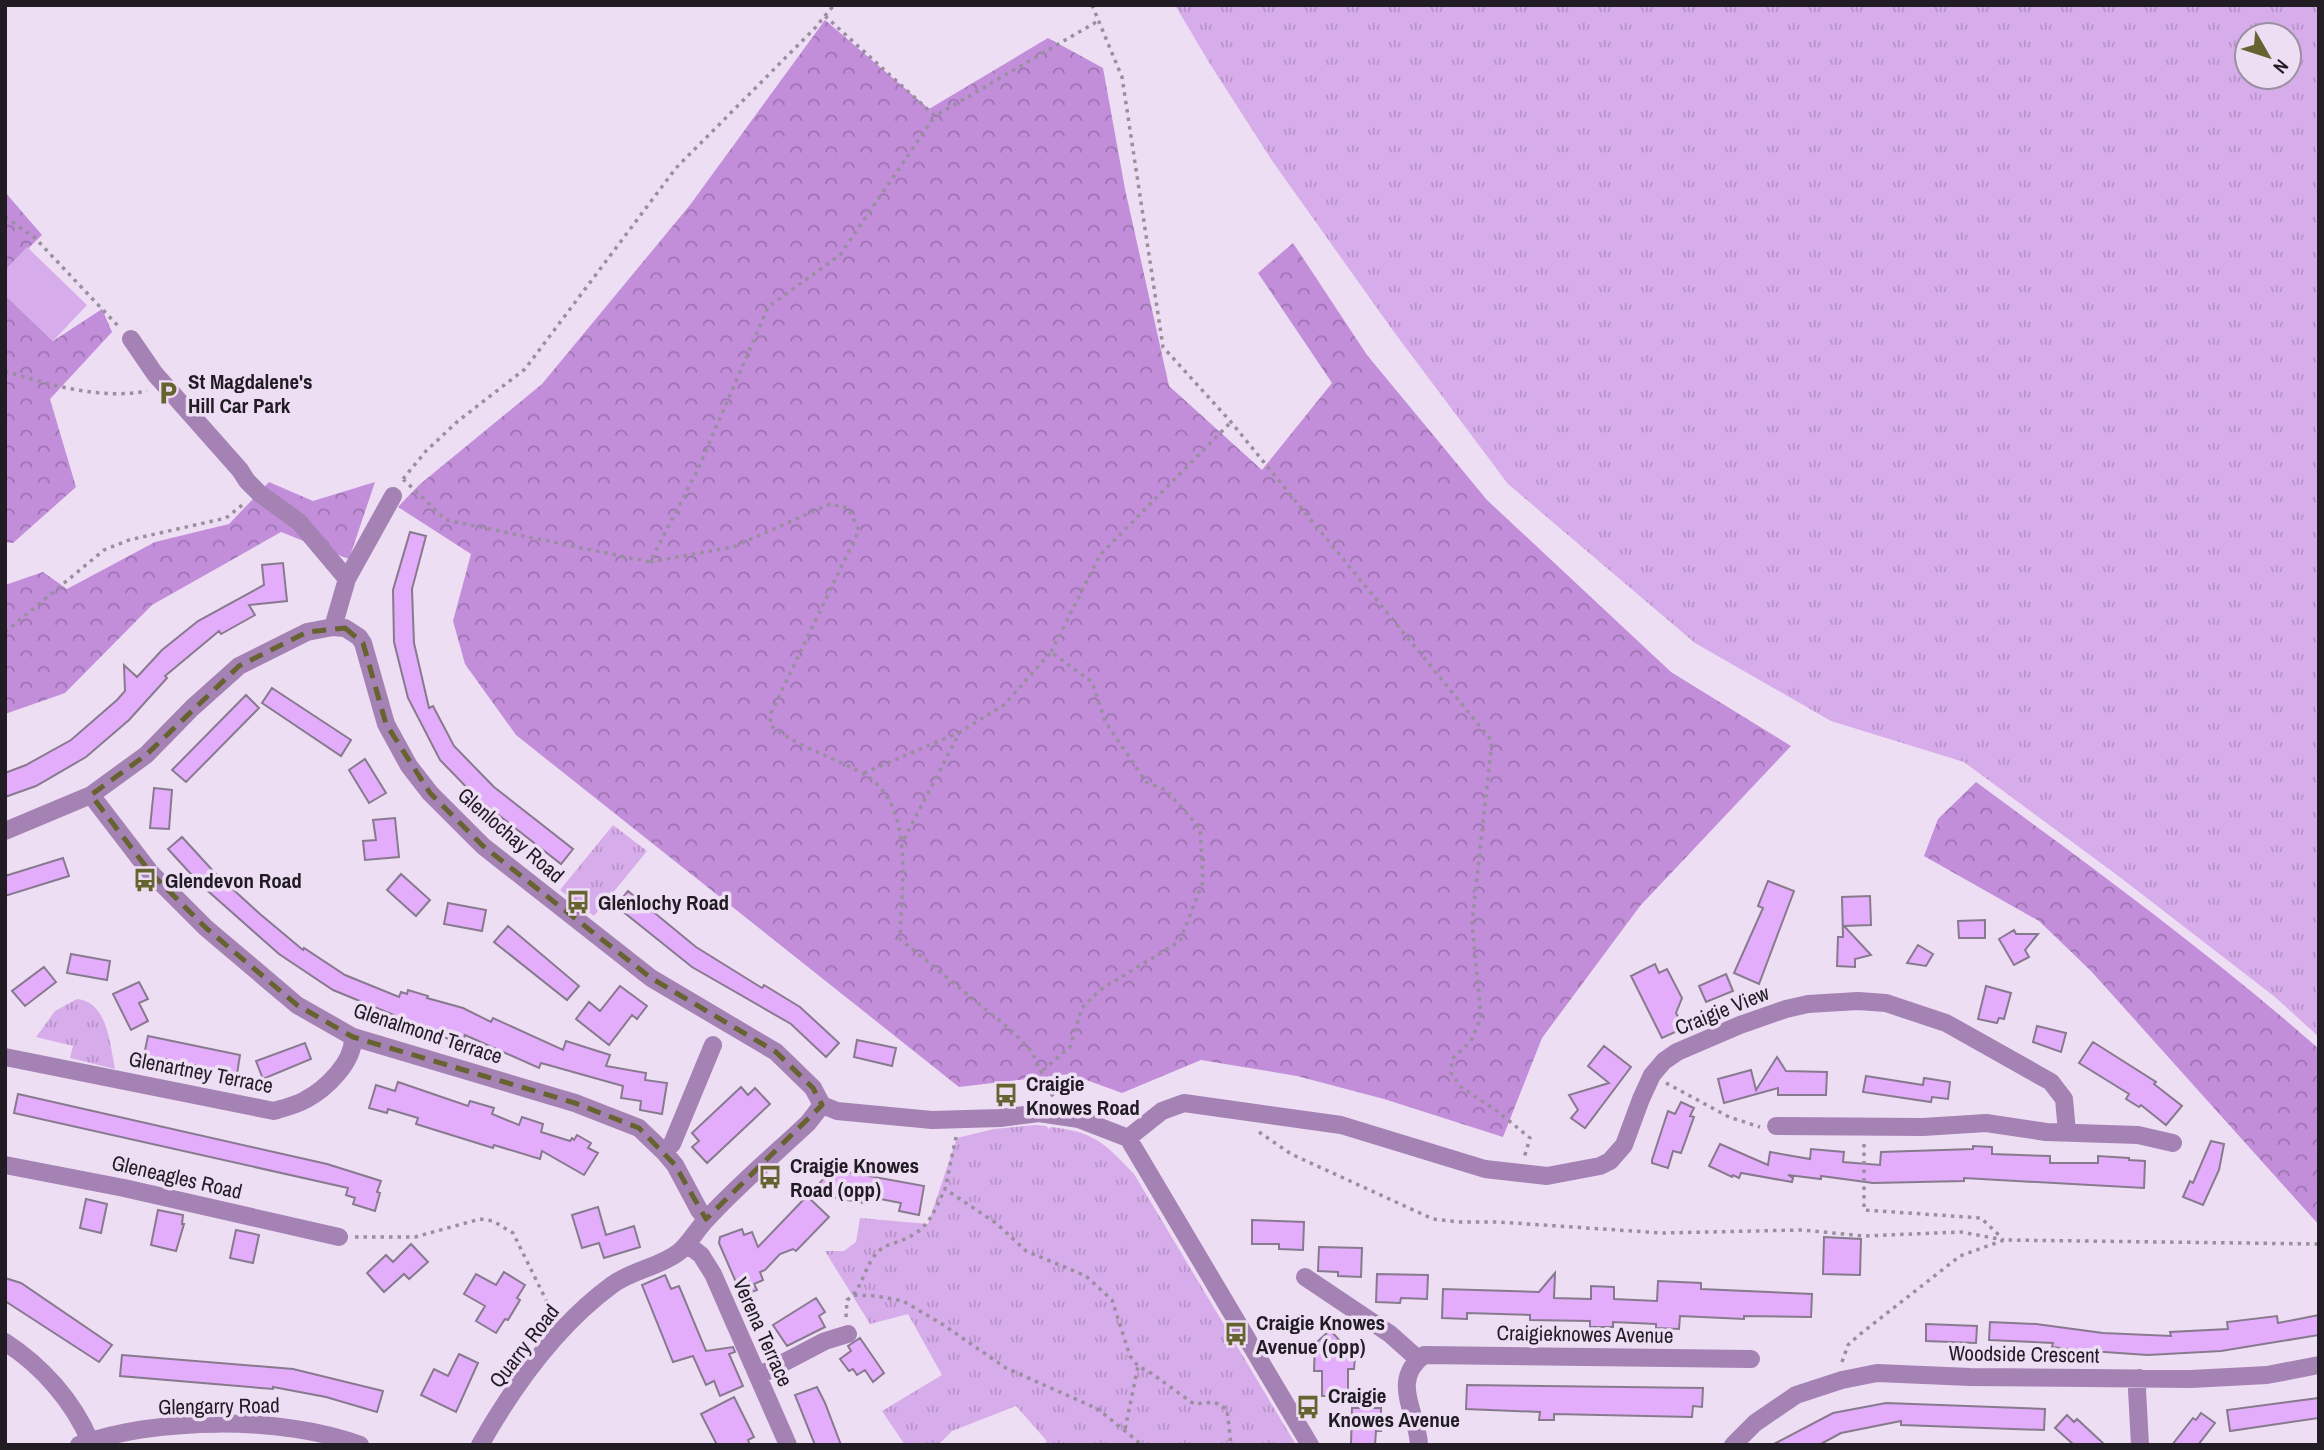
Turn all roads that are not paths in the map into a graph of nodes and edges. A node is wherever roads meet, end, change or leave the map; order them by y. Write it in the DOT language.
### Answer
graph roads {
  1 [pos="131,339"];
  2 [pos="393,496"];
  3 [pos="347,579"];
  4 [pos="333,627"];
  5 [pos="91,796"];
  6 [pos="5,831"];
  7 [pos="352,1037"];
  8 [pos="713,1045"];
  9 [pos="5,1057"];
  10 [pos="822,1105"];
  11 [pos="1776,1126"];
  12 [pos="2067,1132"];
  13 [pos="1128,1138"];
  14 [pos="2173,1143"];
  15 [pos="664,1152"];
  16 [pos="5,1165"];
  17 [pos="706,1219"];
  18 [pos="339,1237"];
  19 [pos="687,1244"];
  20 [pos="1305,1277"];
  21 [pos="847,1327"];
  22 [pos="5,1342"];
  23 [pos="1419,1359"];
  24 [pos="1751,1359"];
  25 [pos="2319,1365"];
  26 [pos="758,1376"];
  27 [pos="2139,1378"];
  28 [pos="1743,1441"];
  29 [pos="84,1443"];
  30 [pos="360,1445"];
  31 [pos="480,1445"];
  32 [pos="788,1445"];
  33 [pos="1310,1445"];
  34 [pos="1419,1445"];
  35 [pos="2140,1445"];
  1 -- 3 [label="street"];
  2 -- 3 [label="street"];
  3 -- 4 [label="street"];
  4 -- 5 [label="street"];
  4 -- 10 [label="street, Glenlochay Road"];
  5 -- 6 [label="street"];
  5 -- 7 [label="street, Glenalmond Terrace"];
  7 -- 9 [label="street, Glenartney Terrace"];
  7 -- 15 [label="street, Glenalmond Terrace"];
  8 -- 15 [label="street"];
  10 -- 13 [label="street"];
  10 -- 17 [label="street"];
  11 -- 12 [label="street"];
  12 -- 13 [label="street, Craigie View"];
  12 -- 14 [label="street"];
  13 -- 33 [label="street"];
  15 -- 17 [label="street, Glenalmond Terrace"];
  16 -- 18 [label="street, Gleneagles Road"];
  17 -- 19 [label="street"];
  19 -- 26 [label="street, Verena Terrace"];
  19 -- 31 [label="street, Quarry Road"];
  20 -- 23 [label="street"];
  21 -- 26 [label="street"];
  22 -- 29 [label="street"];
  23 -- 24 [label="street, Craigieknowes Avenue"];
  23 -- 34 [label="street"];
  25 -- 27 [label="street, Woodside Crescent"];
  26 -- 32 [label="street, Verena Terrace"];
  27 -- 28 [label="street, Woodside Crescent"];
  27 -- 35 [label="street"];
  29 -- 30 [label="street, Glengarry Road"];
}
